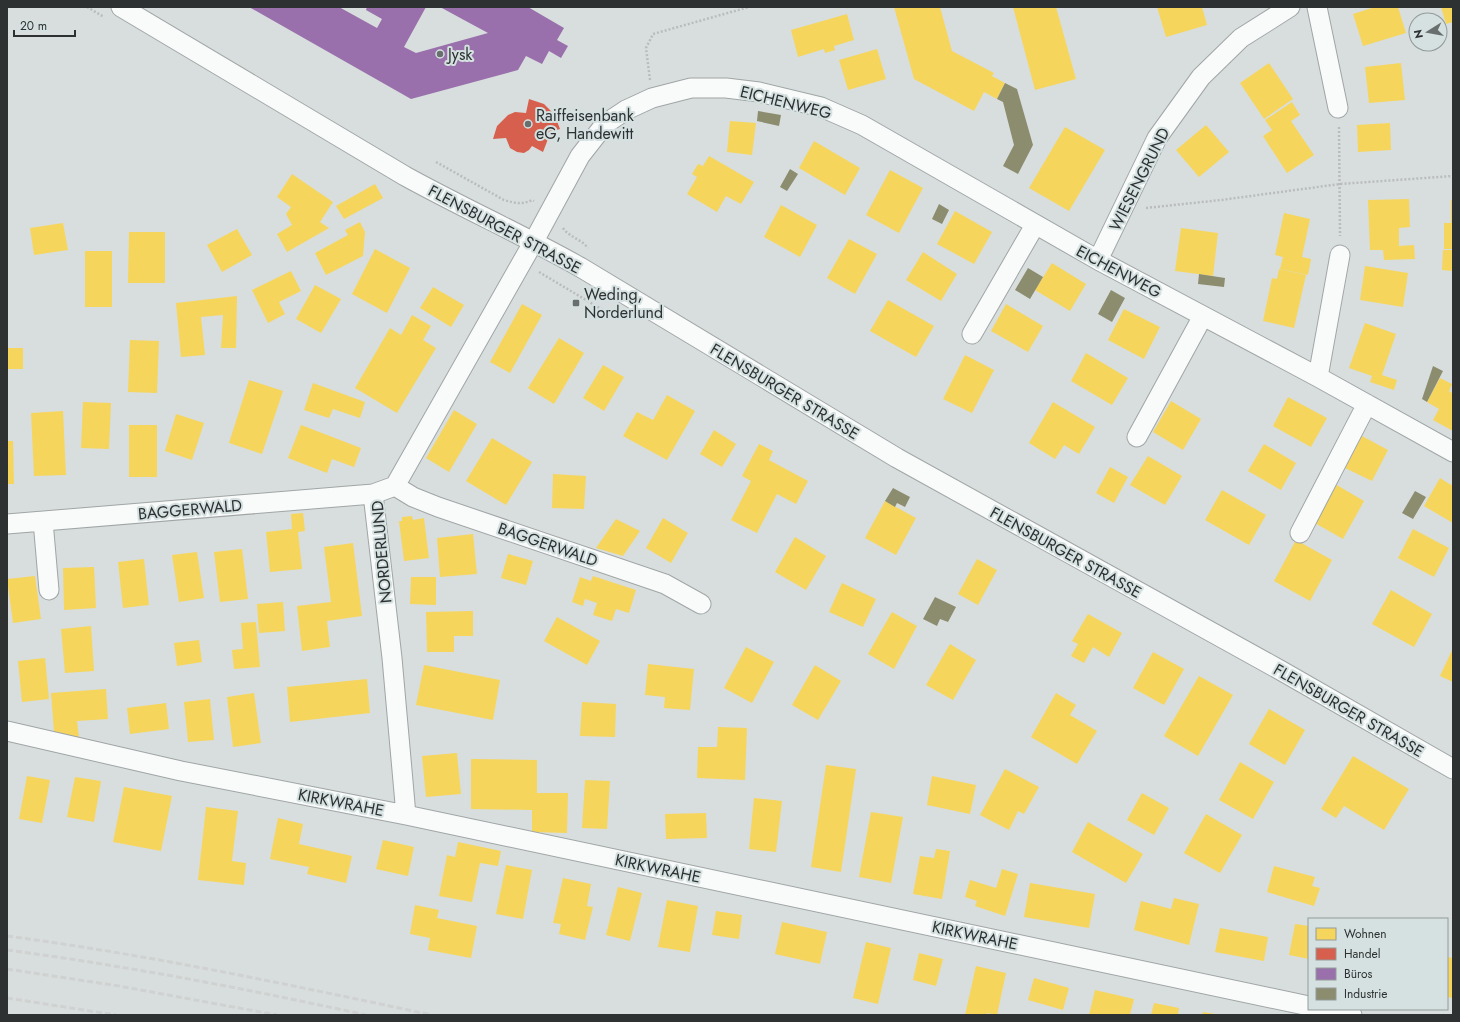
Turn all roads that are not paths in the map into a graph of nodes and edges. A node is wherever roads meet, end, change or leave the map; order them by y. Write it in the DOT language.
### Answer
graph roads {
  1 [pos="121,7"];
  2 [pos="1290,7"];
  3 [pos="1317,7"];
  4 [pos="1338,108"];
  5 [pos="1035,225"];
  6 [pos="534,241"];
  7 [pos="1340,255"];
  8 [pos="1098,260"];
  9 [pos="1203,316"];
  10 [pos="972,334"];
  11 [pos="1318,377"];
  12 [pos="1367,404"];
  13 [pos="1137,437"];
  14 [pos="1453,452"];
  15 [pos="394,486"];
  16 [pos="373,494"];
  17 [pos="43,521"];
  18 [pos="7,524"];
  19 [pos="1300,533"];
  20 [pos="49,590"];
  21 [pos="701,604"];
  22 [pos="7,731"];
  23 [pos="1453,769"];
  24 [pos="406,815"];
  25 [pos="1308,1006"];
  26 [pos="1327,1010"];
  27 [pos="1352,1015"];
  1 -- 6 [label="street, FLENSBURGER STRASSE"];
  2 -- 8 [label="street, WIESENGRUND"];
  3 -- 4 [label="street"];
  5 -- 6 [label="street, EICHENWEG"];
  5 -- 8 [label="street, EICHENWEG"];
  5 -- 10 [label="street"];
  6 -- 15 [label="street, NORDERLUND"];
  6 -- 23 [label="street, FLENSBURGER STRASSE"];
  7 -- 11 [label="street"];
  8 -- 9 [label="street, EICHENWEG"];
  9 -- 11 [label="street, EICHENWEG"];
  9 -- 13 [label="street"];
  11 -- 12 [label="street, EICHENWEG"];
  12 -- 14 [label="street, EICHENWEG"];
  12 -- 19 [label="street"];
  15 -- 16 [label="street, NORDERLUND"];
  15 -- 21 [label="street, BAGGERWALD"];
  16 -- 17 [label="street, BAGGERWALD"];
  16 -- 24 [label="street, NORDERLUND"];
  17 -- 18 [label="street, BAGGERWALD"];
  17 -- 20 [label="street"];
  22 -- 24 [label="street, KIRKWRAHE"];
  24 -- 25 [label="street, KIRKWRAHE"];
  26 -- 27 [label="street"];
}
